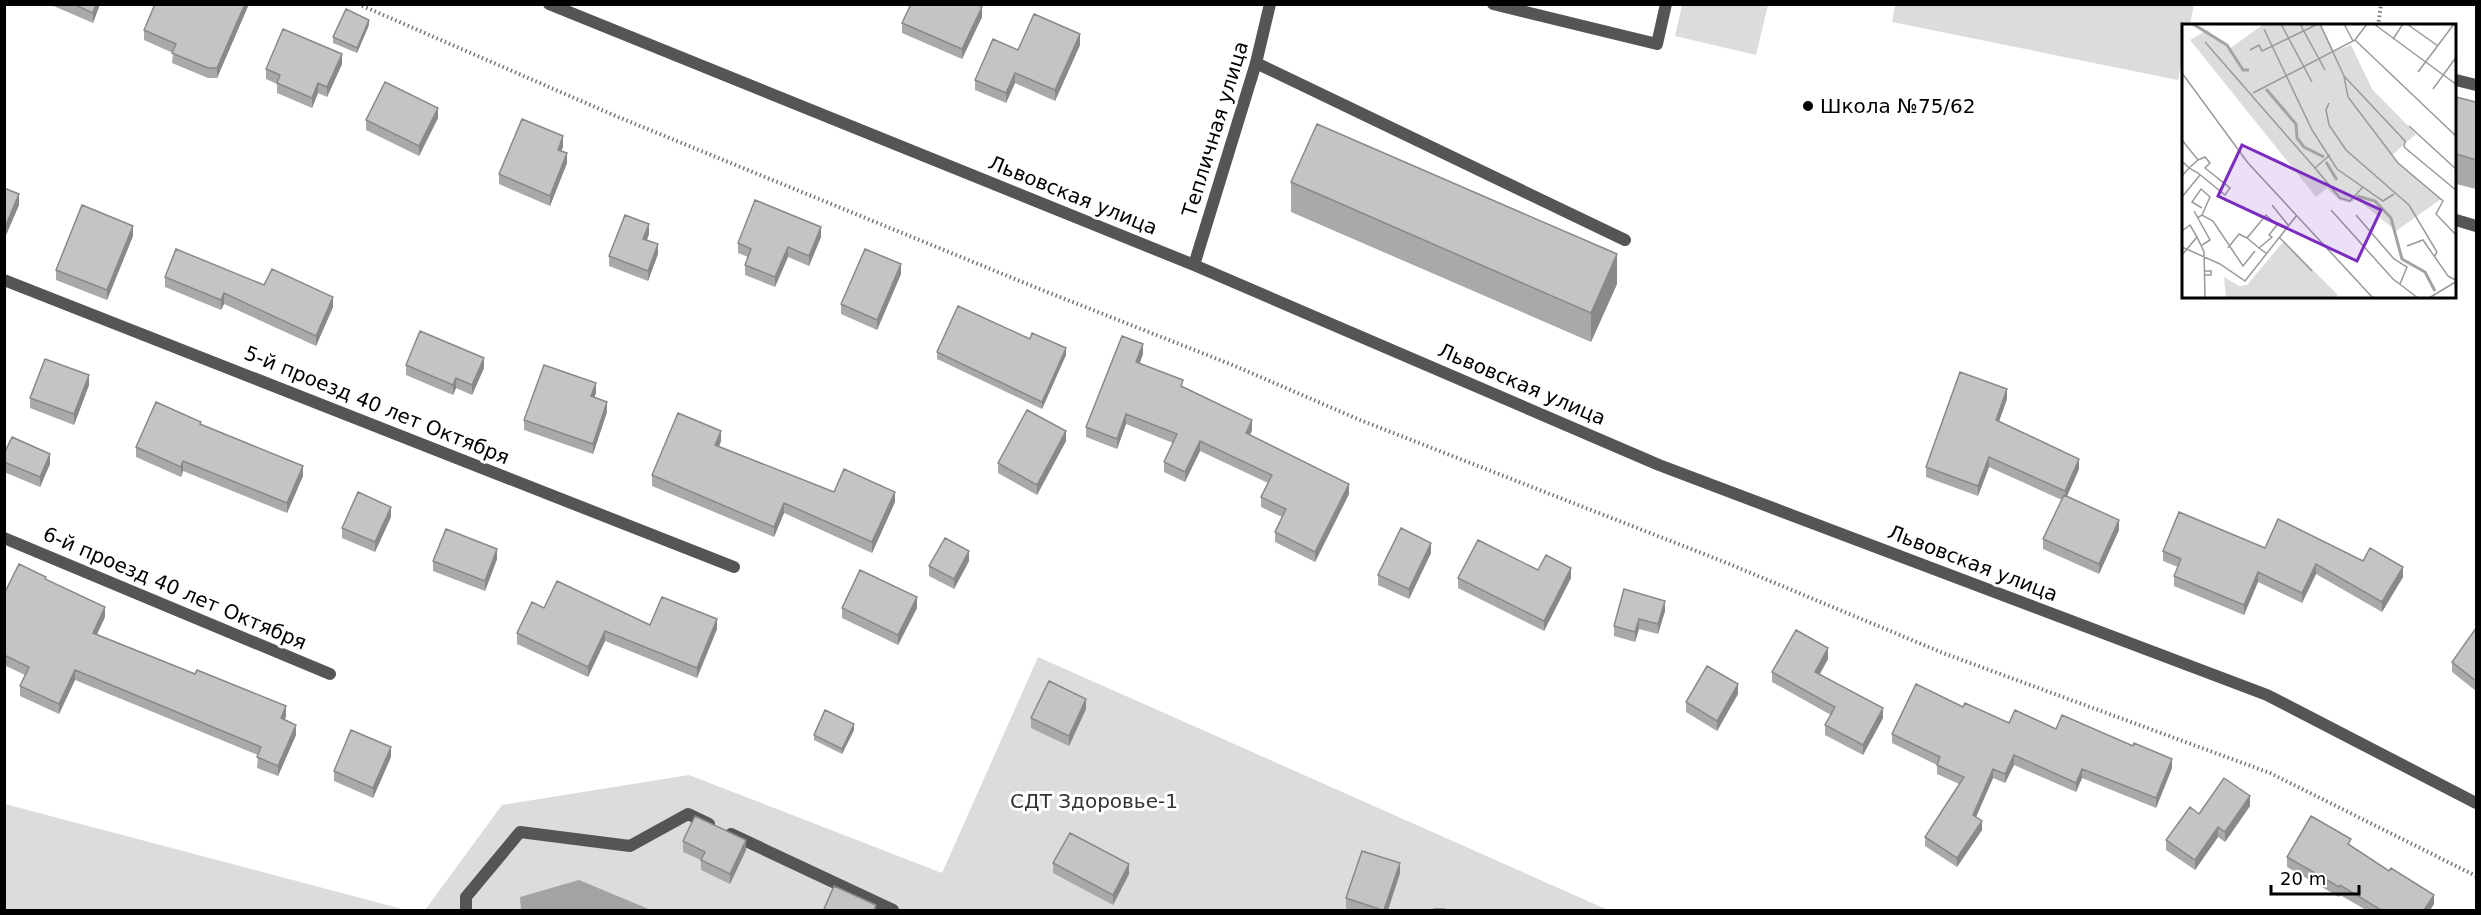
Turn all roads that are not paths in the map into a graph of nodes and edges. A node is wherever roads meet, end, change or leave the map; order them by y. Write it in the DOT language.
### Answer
graph roads {
  1 [pos="549,4"];
  2 [pos="1270,4"];
  3 [pos="1493,4"];
  4 [pos="1666,4"];
  5 [pos="1256,63"];
  6 [pos="2457,80"];
  7 [pos="2476,86"];
  8 [pos="2457,220"];
  9 [pos="2476,226"];
  10 [pos="1625,240"];
  11 [pos="1194,265"];
  12 [pos="4,280"];
  13 [pos="4,538"];
  14 [pos="734,567"];
  15 [pos="330,674"];
  16 [pos="2476,803"];
  17 [pos="466,910"];
  18 [pos="893,910"];
  1 -- 11 [label="street, Львовская улица"];
  2 -- 5 [label="street, Тепличная улица"];
  3 -- 4 [label="street"];
  5 -- 10 [label="street"];
  5 -- 11 [label="street, Тепличная улица"];
  6 -- 7 [label="street"];
  8 -- 9 [label="street"];
  11 -- 16 [label="street, Львовская улица"];
  12 -- 14 [label="street, 5-й проезд 40 лет Октября"];
  13 -- 15 [label="street, 6-й проезд 40 лет Октября"];
  17 -- 18 [label="street"];
}
